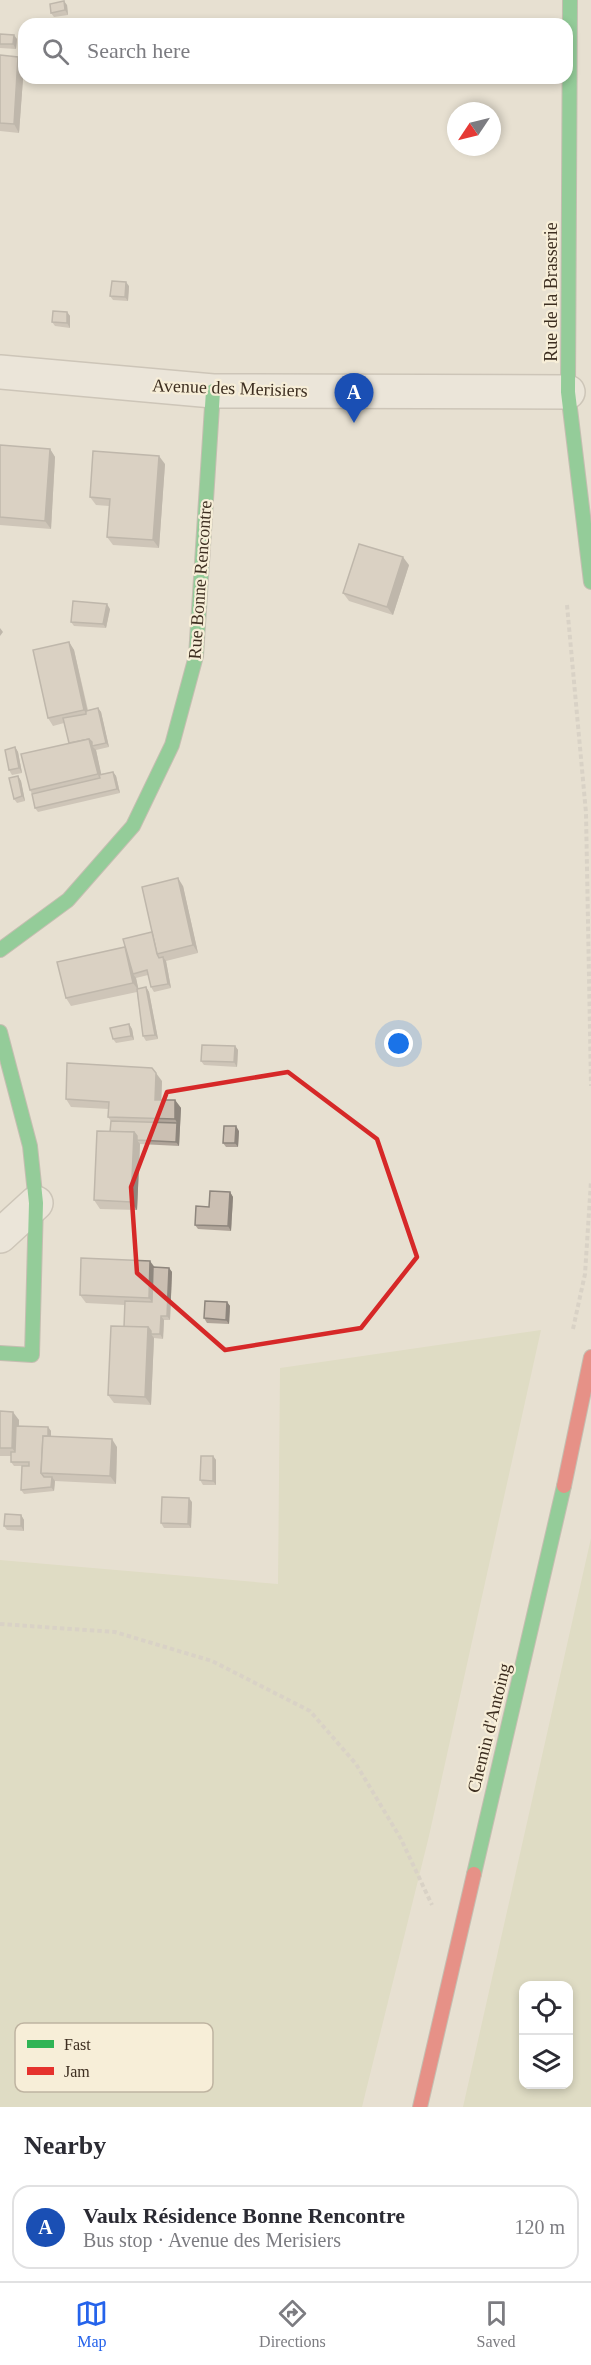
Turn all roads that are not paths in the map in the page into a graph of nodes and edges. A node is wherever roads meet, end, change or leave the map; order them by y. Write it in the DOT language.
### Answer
graph roads {
  1 [pos="570,0"];
  2 [pos="570,18"];
  3 [pos="570,84"];
  4 [pos="0,372"];
  5 [pos="213,391"];
  6 [pos="568,392"];
  7 [pos="591,582"];
  8 [pos="0,950"];
  9 [pos="0,1032"];
  10 [pos="36,1203"];
  11 [pos="0,1236"];
  12 [pos="0,1353"];
  13 [pos="591,1357"];
  14 [pos="420,2107"];
  1 -- 2 [label="street, Rue de la Brasserie"];
  3 -- 6 [label="street, Rue de la Brasserie"];
  4 -- 5 [label="street, Avenue des Merisiers"];
  5 -- 6 [label="street, Avenue des Merisiers"];
  5 -- 8 [label="street, Rue Bonne Rencontre"];
  6 -- 7 [label="street, Rue de la Brasserie"];
  9 -- 10 [label="street"];
  10 -- 11 [label="street"];
  10 -- 12 [label="street"];
  13 -- 14 [label="street, Chemin d'Antoing"];
}
